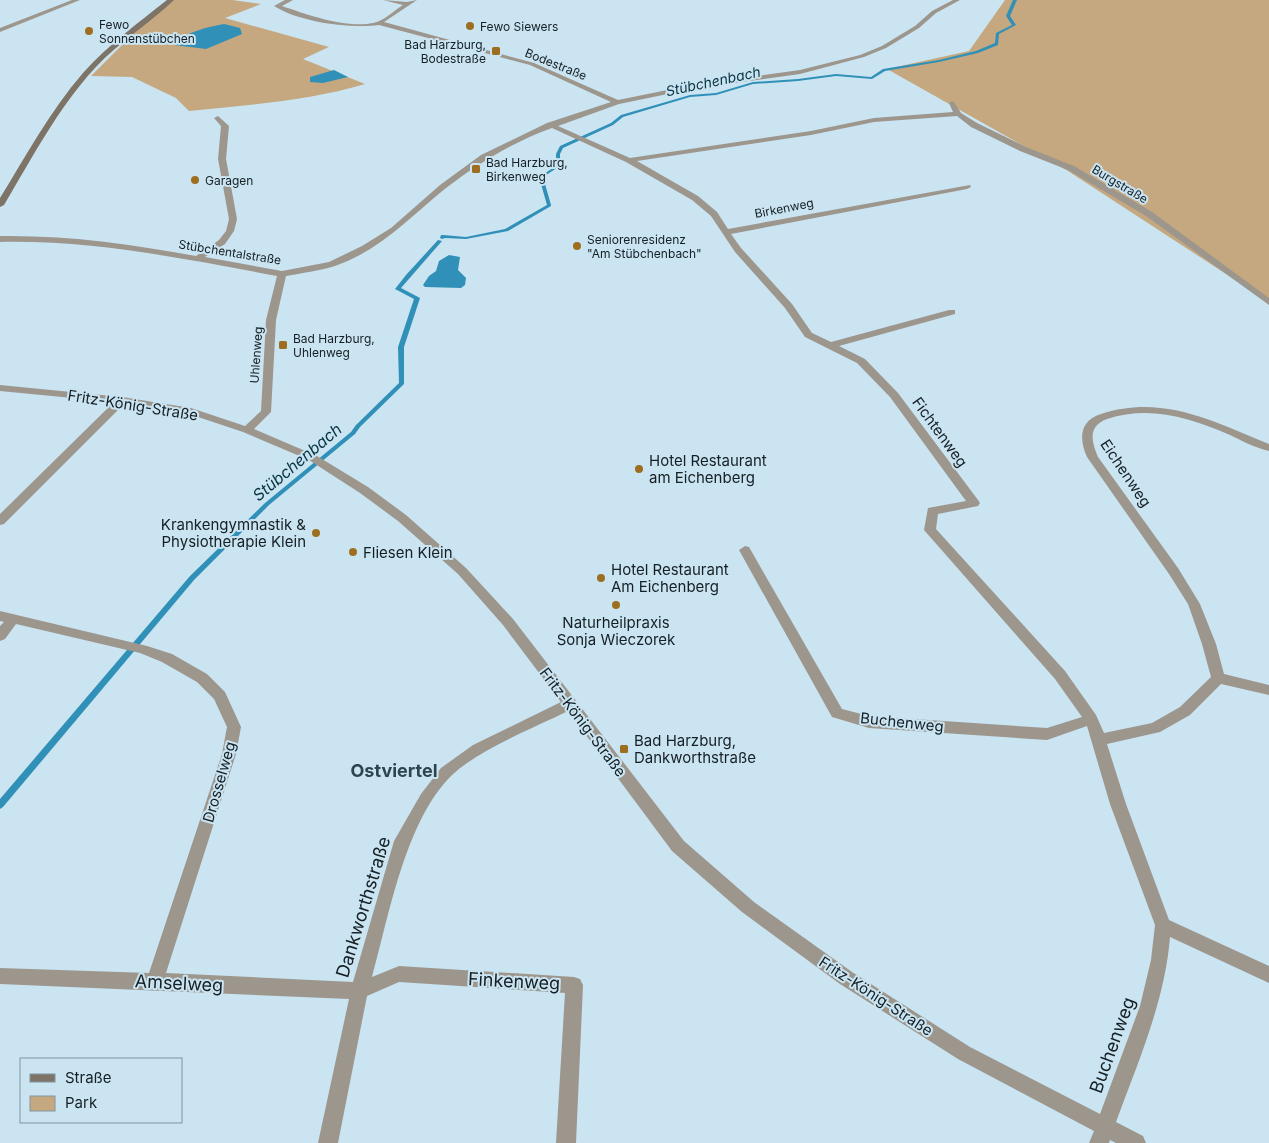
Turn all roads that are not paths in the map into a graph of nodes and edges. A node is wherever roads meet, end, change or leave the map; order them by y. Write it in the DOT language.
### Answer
graph roads {
  1 [pos="76,0"];
  2 [pos="171,0"];
  3 [pos="290,0"];
  4 [pos="386,0"];
  5 [pos="957,0"];
  6 [pos="411,2"];
  7 [pos="379,23"];
  8 [pos="0,30"];
  9 [pos="617,102"];
  10 [pos="952,103"];
  11 [pos="958,114"];
  12 [pos="218,118"];
  13 [pos="550,125"];
  14 [pos="506,133"];
  15 [pos="508,144"];
  16 [pos="629,160"];
  17 [pos="967,187"];
  18 [pos="0,205"];
  19 [pos="726,232"];
  20 [pos="0,239"];
  21 [pos="196,260"];
  22 [pos="282,274"];
  23 [pos="1269,302"];
  24 [pos="952,312"];
  25 [pos="830,345"];
  26 [pos="0,388"];
  27 [pos="122,400"];
  28 [pos="247,430"];
  29 [pos="1269,448"];
  30 [pos="0,521"];
  31 [pos="930,530"];
  32 [pos="745,550"];
  33 [pos="6,618"];
  34 [pos="0,636"];
  35 [pos="1218,678"];
  36 [pos="1269,690"];
  37 [pos="568,704"];
  38 [pos="1091,719"];
  39 [pos="1099,740"];
  40 [pos="1163,925"];
  41 [pos="1269,975"];
  42 [pos="0,976"];
  43 [pos="155,981"];
  44 [pos="359,991"];
  45 [pos="1101,1135"];
  46 [pos="328,1143"];
  47 [pos="566,1143"];
  48 [pos="1136,1143"];
  1 -- 8 [label="street"];
  2 -- 18 [label="main road"];
  3 -- 7 [label="street"];
  4 -- 6 [label="street"];
  5 -- 9 [label="street, Stübchentalstraße"];
  6 -- 7 [label="street"];
  7 -- 9 [label="street, Bodestraße"];
  9 -- 13 [label="street, Stübchentalstraße"];
  10 -- 11 [label="street, Burgstraße"];
  11 -- 16 [label="street"];
  11 -- 23 [label="street, Burgstraße"];
  12 -- 21 [label="street"];
  13 -- 15 [label="street, Stübchentalstraße"];
  13 -- 16 [label="street"];
  14 -- 15 [label="street"];
  15 -- 22 [label="street, Stübchentalstraße"];
  16 -- 19 [label="street"];
  17 -- 19 [label="street, Birkenweg"];
  19 -- 25 [label="street, Fichtenweg"];
  20 -- 21 [label="street, Stübchentalstraße"];
  21 -- 22 [label="street, Stübchentalstraße"];
  22 -- 28 [label="street, Uhlenweg"];
  24 -- 25 [label="street"];
  25 -- 31 [label="street, Fichtenweg"];
  26 -- 27 [label="street, Fritz-König-Straße"];
  27 -- 28 [label="street, Fritz-König-Straße"];
  27 -- 30 [label="street"];
  28 -- 37 [label="street, Fritz-König-Straße"];
  29 -- 35 [label="street, Eichenweg"];
  31 -- 38 [label="street, Buchenweg"];
  32 -- 38 [label="street, Buchenweg"];
  33 -- 34 [label="street"];
  33 -- 43 [label="street, Drosselweg"];
  35 -- 36 [label="street"];
  35 -- 39 [label="street"];
  37 -- 44 [label="street, Dankworthstraße"];
  37 -- 45 [label="street, Fritz-König-Straße"];
  38 -- 39 [label="street, Buchenweg"];
  39 -- 40 [label="street, Buchenweg"];
  40 -- 41 [label="street"];
  40 -- 45 [label="street, Buchenweg"];
  42 -- 43 [label="street, Amselweg"];
  43 -- 44 [label="street, Amselweg"];
  44 -- 46 [label="street, Dankworthstraße"];
  44 -- 47 [label="street, Finkenweg"];
  45 -- 48 [label="street, Fritz-König-Straße"];
}
